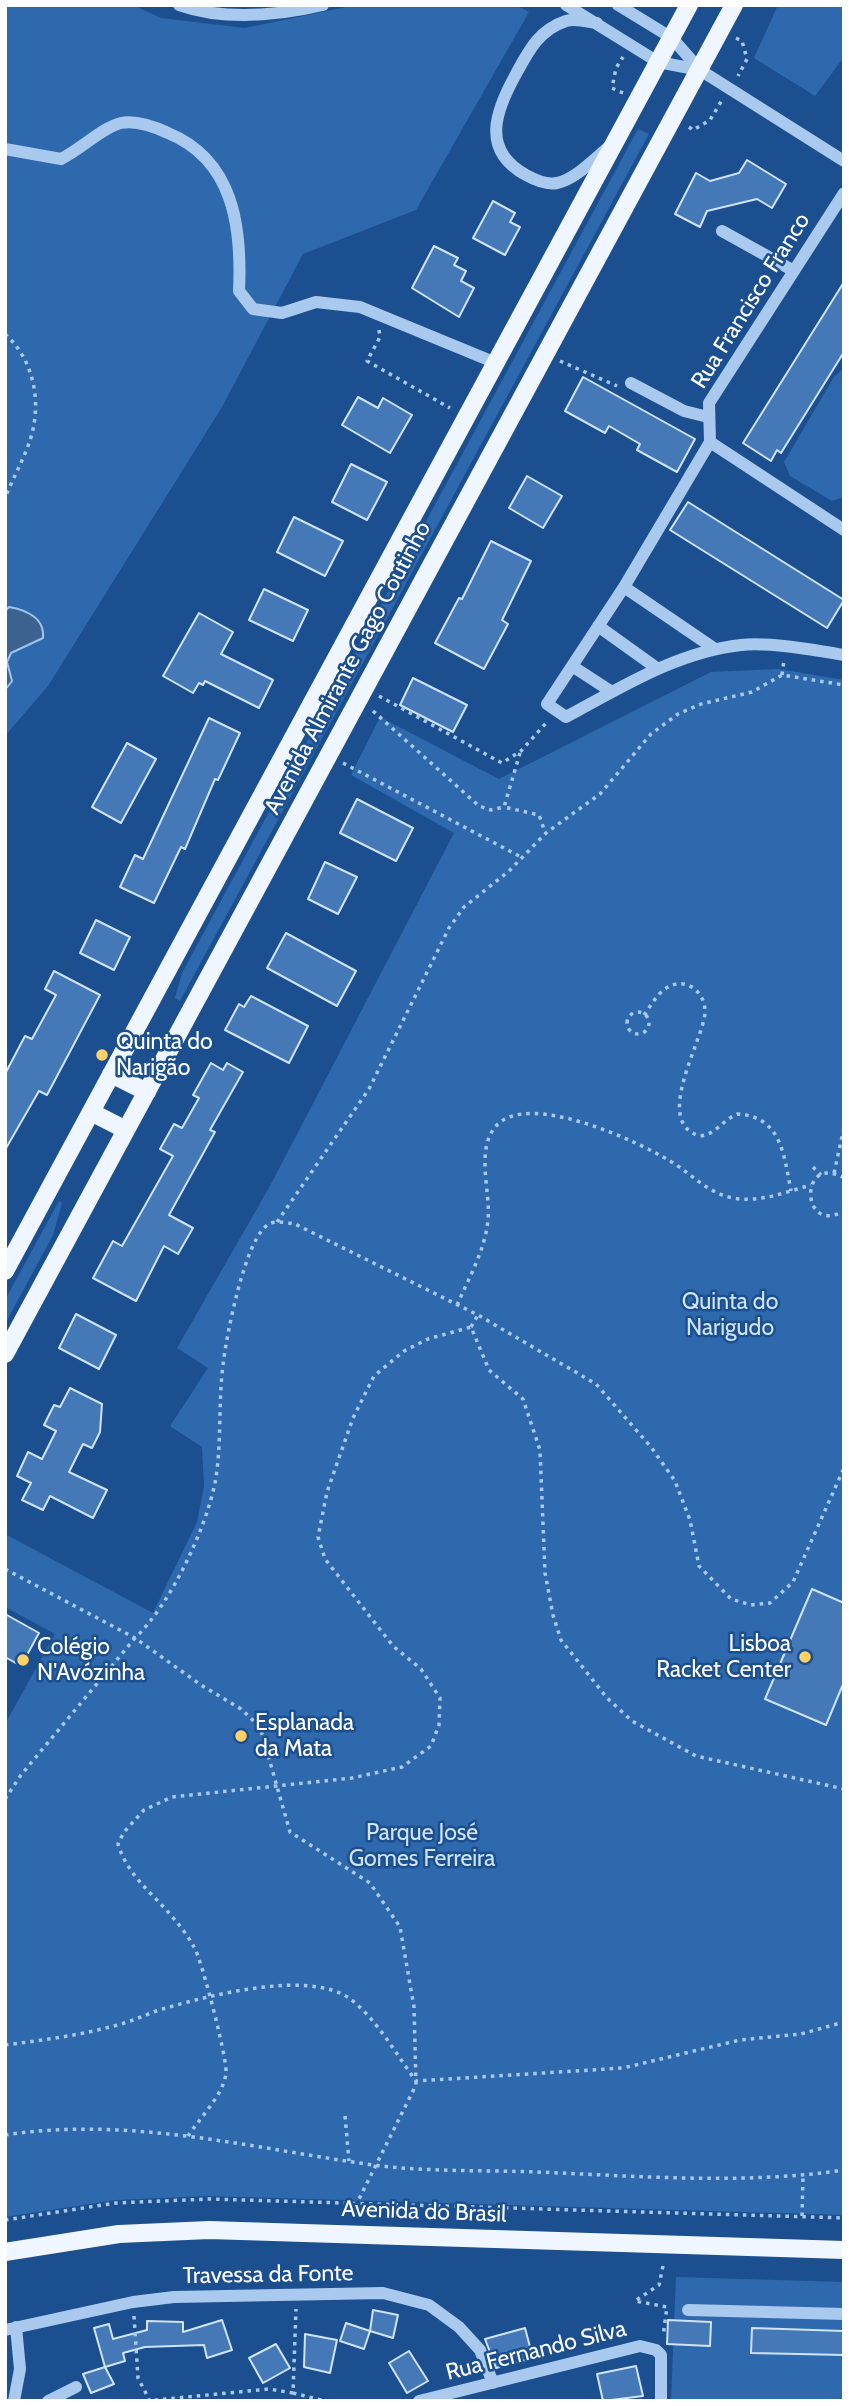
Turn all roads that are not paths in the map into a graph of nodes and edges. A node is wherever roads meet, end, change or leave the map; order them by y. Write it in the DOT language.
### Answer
graph roads {
  1 [pos="179,5"];
  2 [pos="323,5"];
  3 [pos="566,5"];
  4 [pos="618,5"];
  5 [pos="689,5"];
  6 [pos="734,5"];
  7 [pos="597,23"];
  8 [pos="672,37"];
  9 [pos="658,62"];
  10 [pos="699,70"];
  11 [pos="615,142"];
  12 [pos="5,149"];
  13 [pos="844,161"];
  14 [pos="844,194"];
  15 [pos="722,231"];
  16 [pos="794,271"];
  17 [pos="496,363"];
  18 [pos="631,383"];
  19 [pos="708,416"];
  20 [pos="710,442"];
  21 [pos="844,530"];
  22 [pos="624,587"];
  23 [pos="598,626"];
  24 [pos="715,649"];
  25 [pos="844,654"];
  26 [pos="572,666"];
  27 [pos="658,669"];
  28 [pos="612,692"];
  29 [pos="111,1074"];
  30 [pos="147,1092"];
  31 [pos="91,1112"];
  32 [pos="126,1130"];
  33 [pos="5,1271"];
  34 [pos="5,1354"];
  35 [pos="844,2250"];
  36 [pos="5,2252"];
  37 [pos="688,2310"];
  38 [pos="844,2314"];
  39 [pos="11,2328"];
  40 [pos="493,2383"];
  41 [pos="76,2387"];
  42 [pos="14,2401"];
  43 [pos="48,2401"];
  44 [pos="419,2401"];
  45 [pos="661,2401"];
  1 -- 2 [label="street"];
  3 -- 7 [label="street"];
  4 -- 8 [label="street"];
  5 -- 8 [label="main road, Avenida Almirante Gago Coutinho"];
  6 -- 10 [label="main road, Avenida Almirante Gago Coutinho"];
  7 -- 9 [label="street"];
  7 -- 11 [label="street"];
  8 -- 9 [label="main road, Avenida Almirante Gago Coutinho"];
  8 -- 10 [label="street"];
  9 -- 10 [label="street"];
  9 -- 11 [label="main road, Avenida Almirante Gago Coutinho"];
  10 -- 13 [label="street"];
  10 -- 30 [label="main road, Avenida Almirante Gago Coutinho"];
  11 -- 17 [label="main road, Avenida Almirante Gago Coutinho"];
  12 -- 17 [label="street"];
  14 -- 16 [label="street, Rua Francisco Franco"];
  15 -- 16 [label="street"];
  16 -- 19 [label="street, Rua Francisco Franco"];
  17 -- 29 [label="main road, Avenida Almirante Gago Coutinho"];
  18 -- 19 [label="street"];
  19 -- 20 [label="street, Rua Francisco Franco"];
  20 -- 21 [label="street"];
  20 -- 22 [label="street"];
  22 -- 23 [label="street"];
  22 -- 24 [label="street"];
  23 -- 26 [label="street"];
  23 -- 27 [label="street"];
  24 -- 25 [label="street"];
  24 -- 27 [label="street"];
  26 -- 28 [label="street"];
  26 -- 28 [label="street"];
  27 -- 28 [label="street"];
  29 -- 30 [label="main road"];
  29 -- 31 [label="main road, Avenida Almirante Gago Coutinho"];
  30 -- 32 [label="main road, Avenida Almirante Gago Coutinho"];
  31 -- 32 [label="main road"];
  31 -- 33 [label="main road, Avenida Almirante Gago Coutinho"];
  32 -- 34 [label="main road, Avenida Almirante Gago Coutinho"];
  35 -- 36 [label="main road, Avenida do Brasil"];
  37 -- 38 [label="street"];
  39 -- 40 [label="street, Travessa da Fonte"];
  39 -- 42 [label="street"];
  40 -- 44 [label="street, Rua Fernando Silva"];
  40 -- 45 [label="street, Rua Fernando Silva"];
  41 -- 43 [label="street"];
}
